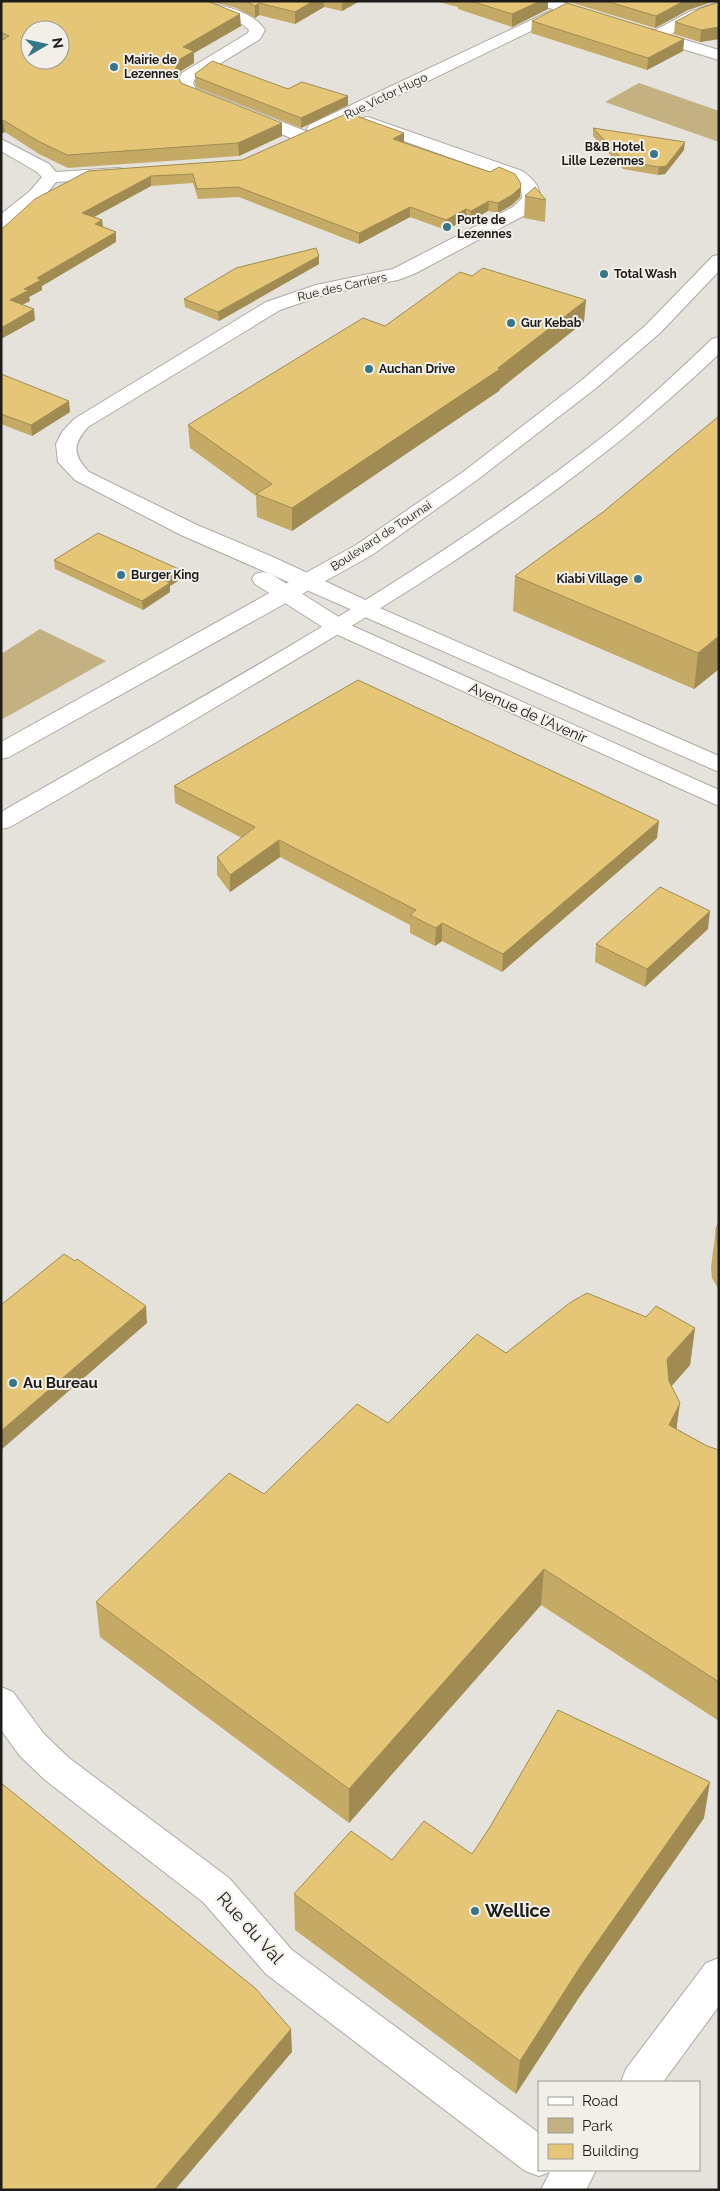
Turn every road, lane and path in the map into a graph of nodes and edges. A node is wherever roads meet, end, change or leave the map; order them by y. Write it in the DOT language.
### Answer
graph roads {
  1 [pos="177,1"];
  2 [pos="542,1"];
  3 [pos="719,7"];
  4 [pos="566,8"];
  5 [pos="610,22"];
  6 [pos="637,30"];
  7 [pos="656,36"];
  8 [pos="719,55"];
  9 [pos="719,63"];
  10 [pos="347,115"];
  11 [pos="302,136"];
  12 [pos="1,144"];
  13 [pos="281,146"];
  14 [pos="133,172"];
  15 [pos="51,177"];
  16 [pos="1,223"];
  17 [pos="719,260"];
  18 [pos="719,343"];
  19 [pos="189,530"];
  20 [pos="309,582"];
  21 [pos="287,595"];
  22 [pos="366,609"];
  23 [pos="337,626"];
  24 [pos="1,752"];
  25 [pos="719,765"];
  26 [pos="719,799"];
  27 [pos="1,822"];
  28 [pos="1,1702"];
  29 [pos="719,1975"];
  30 [pos="641,2081"];
  31 [pos="538,2156"];
  1 -- 11 [label="street"];
  2 -- 4 [label="street"];
  3 -- 7 [label="street"];
  4 -- 5 [label="street"];
  4 -- 10 [label="street, Rue Victor Hugo"];
  6 -- 7 [label="street"];
  7 -- 8 [label="street"];
  7 -- 9 [label="street"];
  10 -- 11 [label="street, Rue Victor Hugo"];
  10 -- 19 [label="street, Rue des Carriers"];
  11 -- 13 [label="street, Rue Victor Hugo"];
  12 -- 15 [label="street"];
  14 -- 15 [label="street"];
  15 -- 16 [label="street"];
  17 -- 20 [label="street, Boulevard de Tournai"];
  18 -- 22 [label="street"];
  19 -- 20 [label="street, Rue des Carriers"];
  19 -- 21 [label="street, Rue des Carriers"];
  20 -- 21 [label="street, Boulevard de Tournai"];
  20 -- 22 [label="street, Rue des Carriers"];
  21 -- 23 [label="street, Rue des Carriers"];
  21 -- 24 [label="street, Boulevard de Tournai"];
  22 -- 23 [label="street"];
  22 -- 25 [label="street, Avenue de l'Avenir"];
  23 -- 26 [label="street, Avenue de l'Avenir"];
  23 -- 27 [label="street"];
  28 -- 31 [label="street, Rue du Val"];
  29 -- 30 [label="street"];
}
